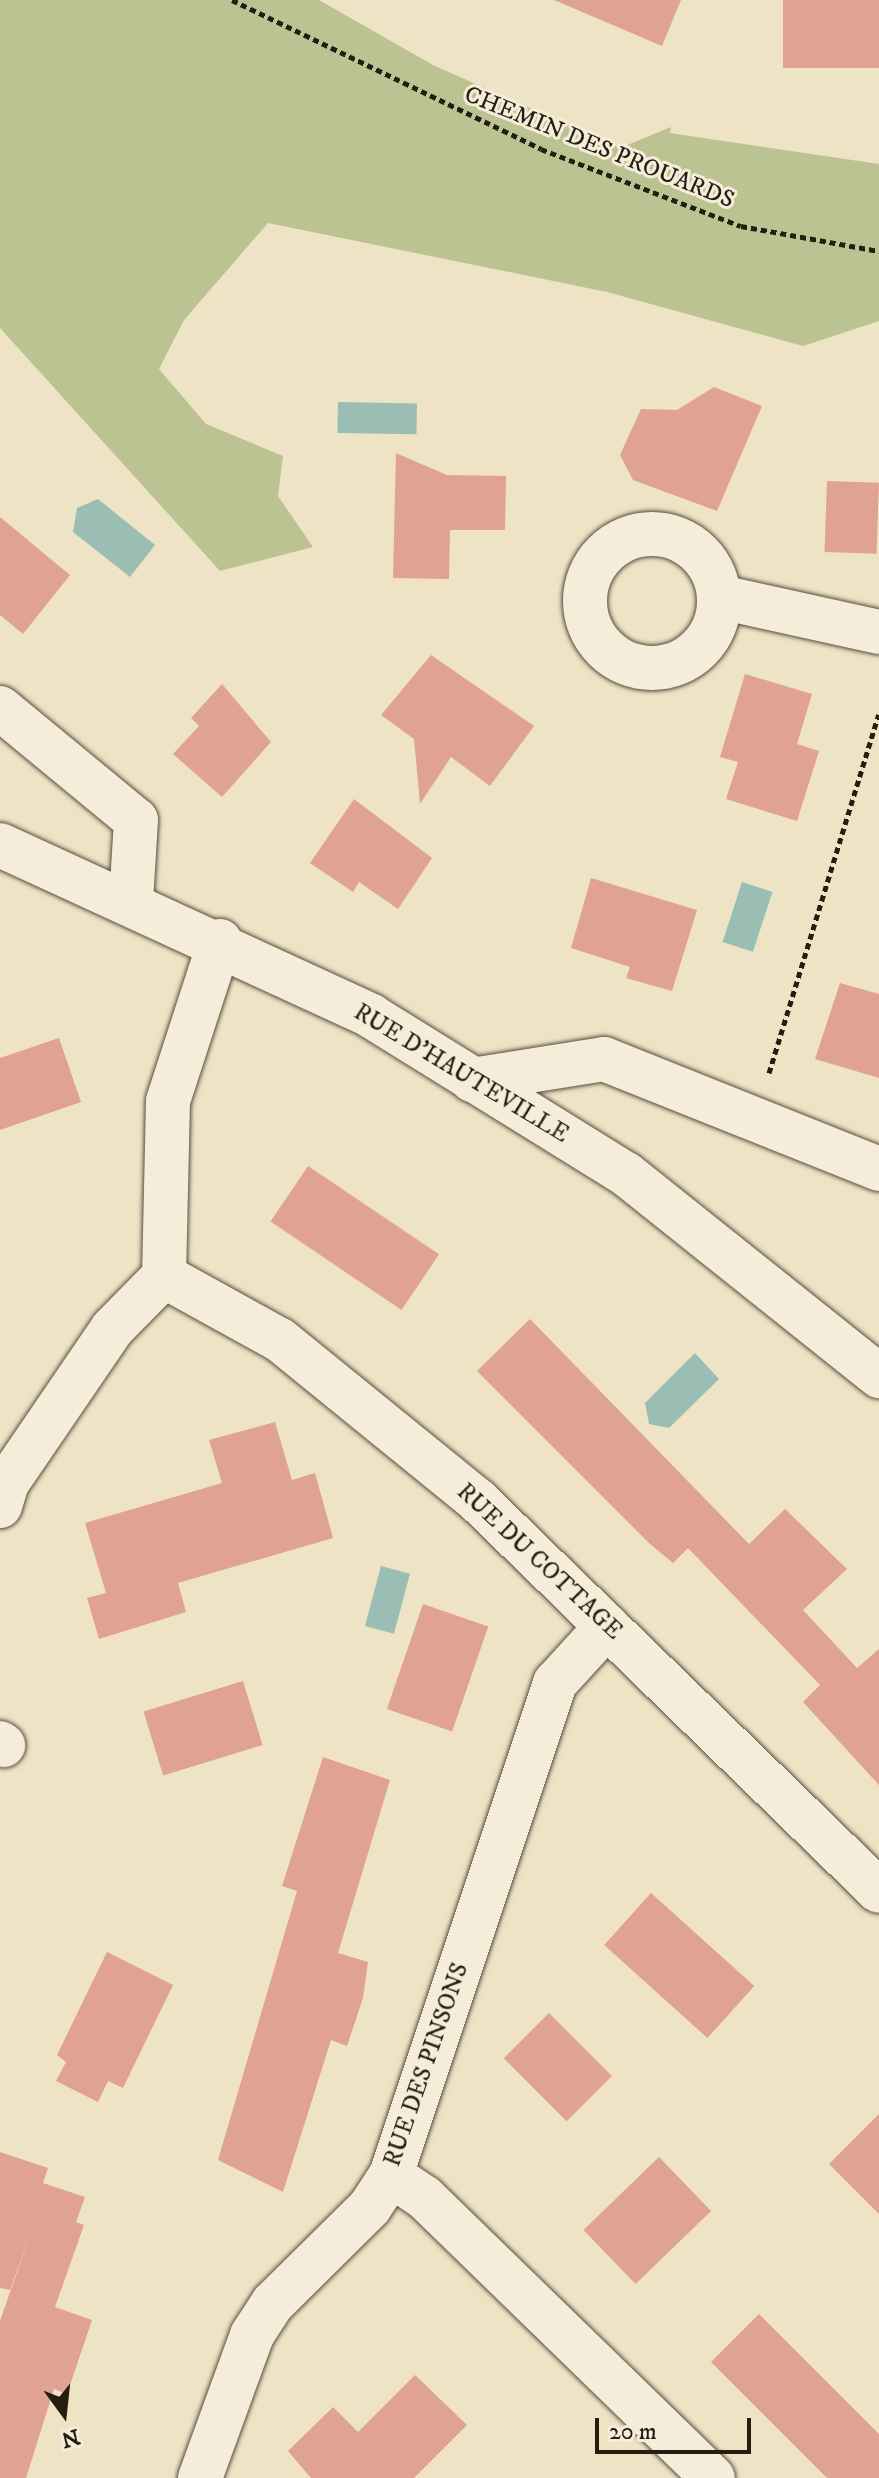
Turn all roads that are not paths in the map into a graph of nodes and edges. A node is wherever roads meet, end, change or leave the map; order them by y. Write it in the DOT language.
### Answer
graph roads {
  1 [pos="720,597"];
  2 [pos="879,632"];
  3 [pos="0,708"];
  4 [pos="0,845"];
  5 [pos="131,901"];
  6 [pos="220,941"];
  7 [pos="472,1080"];
  8 [pos="879,1169"];
  9 [pos="164,1276"];
  10 [pos="879,1376"];
  11 [pos="0,1506"];
  12 [pos="607,1626"];
  13 [pos="879,1891"];
  14 [pos="391,2175"];
  15 [pos="200,2478"];
  16 [pos="713,2478"];
  1 -- 2 [label="street"];
  3 -- 5 [label="street"];
  4 -- 5 [label="street, RUE D'HAUTEVILLE"];
  5 -- 6 [label="street, RUE D'HAUTEVILLE"];
  6 -- 7 [label="street, RUE D'HAUTEVILLE"];
  6 -- 9 [label="street"];
  7 -- 8 [label="street"];
  7 -- 10 [label="street, RUE D'HAUTEVILLE"];
  9 -- 11 [label="street"];
  9 -- 12 [label="street, RUE DU COTTAGE"];
  12 -- 13 [label="street, RUE DU COTTAGE"];
  12 -- 14 [label="street, RUE DES PINSONS"];
  14 -- 15 [label="street, RUE DES PINSONS"];
  14 -- 16 [label="street"];
}
